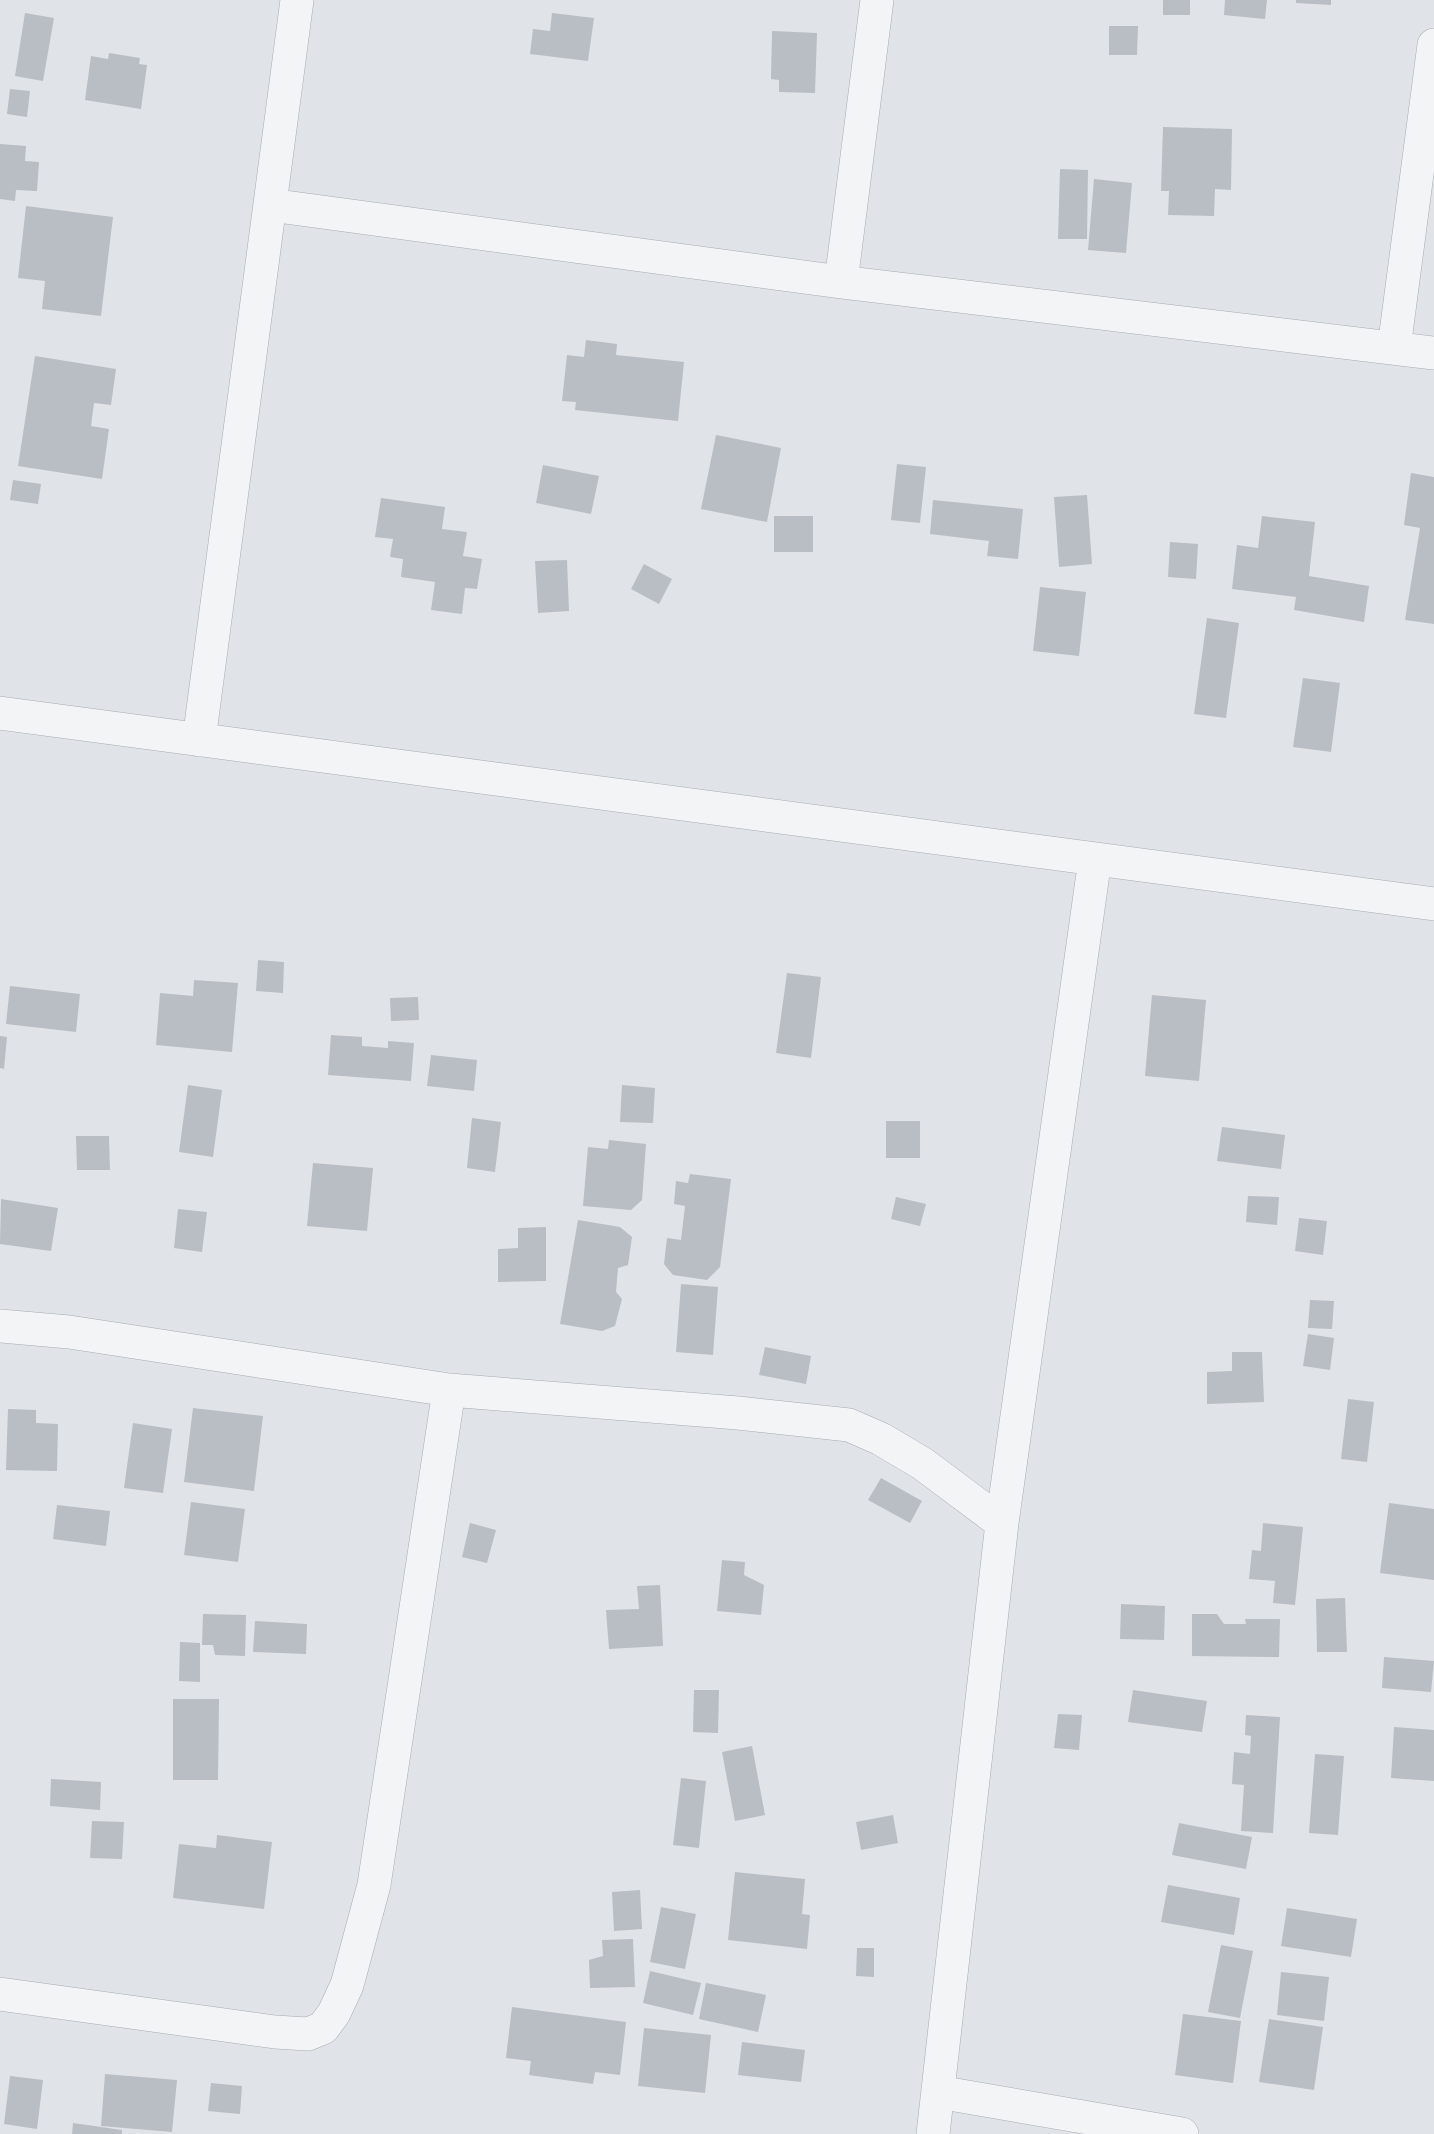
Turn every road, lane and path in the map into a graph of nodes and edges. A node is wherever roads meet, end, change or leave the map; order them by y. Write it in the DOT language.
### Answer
graph roads {
  1 [pos="297,0"];
  2 [pos="877,0"];
  3 [pos="1434,45"];
  4 [pos="270,205"];
  5 [pos="841,282"];
  6 [pos="1394,348"];
  7 [pos="1434,353"];
  8 [pos="0,713"];
  9 [pos="199,740"];
  10 [pos="1095,859"];
  11 [pos="1434,904"];
  12 [pos="0,1326"];
  13 [pos="449,1390"];
  14 [pos="1002,1522"];
  15 [pos="0,1994"];
  16 [pos="938,2092"];
  17 [pos="1160,2132"];
  18 [pos="933,2134"];
  1 -- 4 [label="street"];
  2 -- 5 [label="street"];
  3 -- 6 [label="street"];
  4 -- 5 [label="street"];
  4 -- 9 [label="street"];
  5 -- 6 [label="street"];
  6 -- 7 [label="street"];
  8 -- 9 [label="street"];
  9 -- 10 [label="street"];
  10 -- 11 [label="street"];
  10 -- 14 [label="street"];
  12 -- 13 [label="street"];
  13 -- 14 [label="street"];
  13 -- 15 [label="street"];
  14 -- 16 [label="street"];
  16 -- 17 [label="street"];
  16 -- 18 [label="street"];
}
